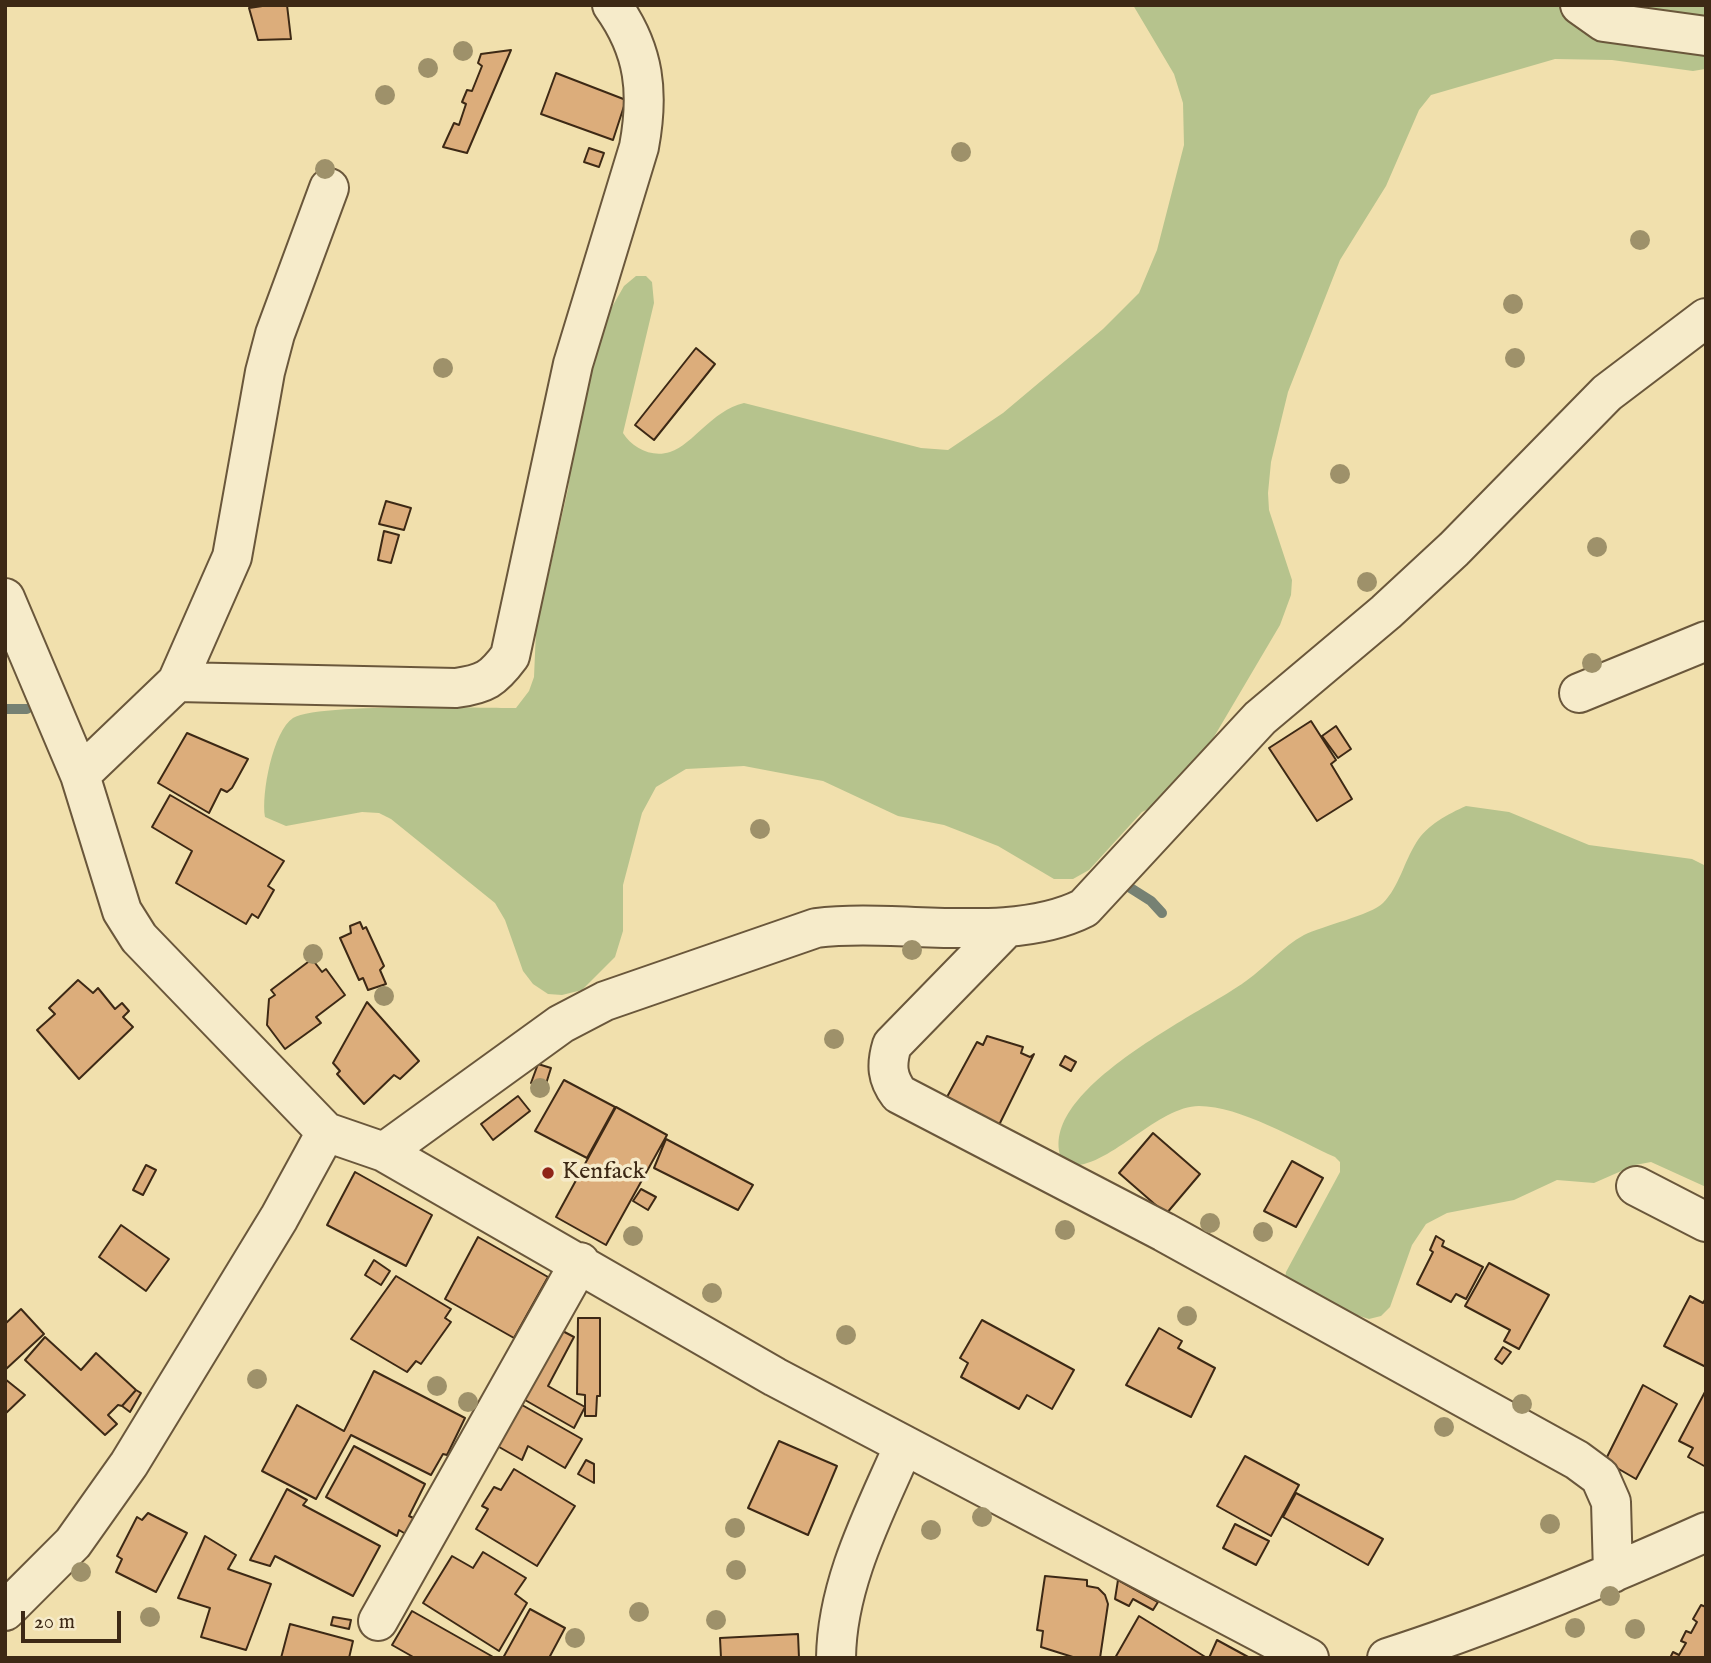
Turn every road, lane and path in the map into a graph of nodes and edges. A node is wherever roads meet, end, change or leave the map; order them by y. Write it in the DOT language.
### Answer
graph roads {
  1 [pos="612,5"];
  2 [pos="1580,5"];
  3 [pos="1706,36"];
  4 [pos="329,188"];
  5 [pos="1706,318"];
  6 [pos="5,598"];
  7 [pos="1706,641"];
  8 [pos="177,682"];
  9 [pos="1579,693"];
  10 [pos="80,775"];
  11 [pos="1007,927"];
  12 [pos="326,1132"];
  13 [pos="384,1152"];
  14 [pos="1636,1186"];
  15 [pos="1706,1222"];
  16 [pos="580,1262"];
  17 [pos="904,1445"];
  18 [pos="1706,1532"];
  19 [pos="1614,1573"];
  20 [pos="5,1611"];
  21 [pos="378,1621"];
  22 [pos="836,1658"];
  23 [pos="1309,1658"];
  24 [pos="1387,1658"];
  1 -- 8 [label="street"];
  2 -- 3 [label="street"];
  4 -- 8 [label="street"];
  5 -- 11 [label="street"];
  6 -- 10 [label="street"];
  7 -- 9 [label="street"];
  8 -- 10 [label="street"];
  10 -- 12 [label="street"];
  11 -- 13 [label="street"];
  11 -- 19 [label="street"];
  12 -- 13 [label="street"];
  12 -- 20 [label="street"];
  13 -- 16 [label="street"];
  14 -- 15 [label="street"];
  16 -- 17 [label="street"];
  16 -- 21 [label="street"];
  17 -- 22 [label="street"];
  17 -- 23 [label="street"];
  18 -- 19 [label="street"];
  19 -- 24 [label="street"];
}
